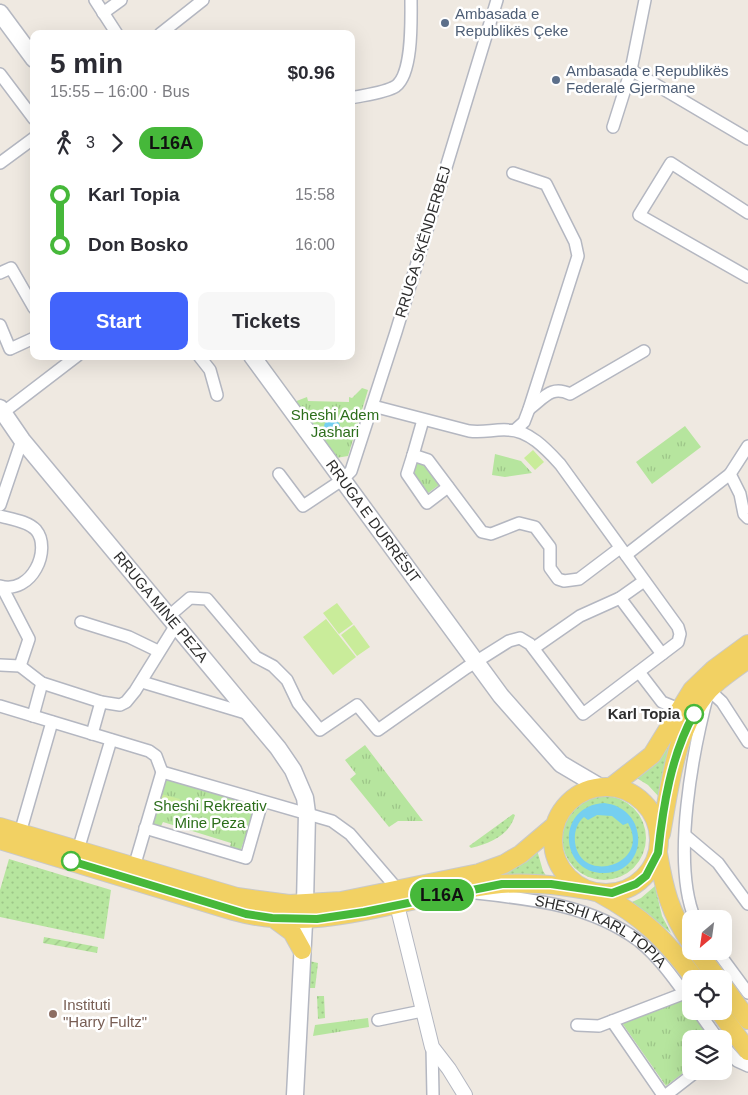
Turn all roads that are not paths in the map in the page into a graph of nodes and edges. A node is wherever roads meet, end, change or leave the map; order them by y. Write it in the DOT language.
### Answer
graph roads {
  1 [pos="95,0"];
  2 [pos="121,0"];
  3 [pos="203,0"];
  4 [pos="411,0"];
  5 [pos="497,0"];
  6 [pos="645,0"];
  7 [pos="0,13"];
  8 [pos="103,13"];
  9 [pos="114,30"];
  10 [pos="165,30"];
  11 [pos="30,54"];
  12 [pos="631,70"];
  13 [pos="0,74"];
  14 [pos="355,97"];
  15 [pos="30,114"];
  16 [pos="613,127"];
  17 [pos="748,139"];
  18 [pos="30,141"];
  19 [pos="0,163"];
  20 [pos="513,173"];
  21 [pos="748,213"];
  22 [pos="0,273"];
  23 [pos="748,277"];
  24 [pos="30,301"];
  25 [pos="0,325"];
  26 [pos="30,340"];
  27 [pos="644,351"];
  28 [pos="202,360"];
  29 [pos="255,360"];
  30 [pos="62,361"];
  31 [pos="217,395"];
  32 [pos="373,406"];
  33 [pos="530,409"];
  34 [pos="1,412"];
  35 [pos="423,420"];
  36 [pos="515,430"];
  37 [pos="22,440"];
  38 [pos="748,446"];
  39 [pos="413,455"];
  40 [pos="279,474"];
  41 [pos="730,474"];
  42 [pos="342,480"];
  43 [pos="448,487"];
  44 [pos="0,505"];
  45 [pos="0,516"];
  46 [pos="748,518"];
  47 [pos="623,551"];
  48 [pos="644,581"];
  49 [pos="1,587"];
  50 [pos="620,598"];
  51 [pos="172,621"];
  52 [pos="81,622"];
  53 [pos="748,644"];
  54 [pos="534,648"];
  55 [pos="158,651"];
  56 [pos="662,654"];
  57 [pos="748,659"];
  58 [pos="476,662"];
  59 [pos="0,665"];
  60 [pos="20,666"];
  61 [pos="639,672"];
  62 [pos="142,682"];
  63 [pos="42,683"];
  64 [pos="709,690"];
  65 [pos="101,702"];
  66 [pos="0,706"];
  67 [pos="679,709"];
  68 [pos="251,714"];
  69 [pos="32,716"];
  70 [pos="52,722"];
  71 [pos="92,734"];
  72 [pos="111,740"];
  73 [pos="748,742"];
  74 [pos="162,772"];
  75 [pos="606,787"];
  76 [pos="262,802"];
  77 [pos="307,813"];
  78 [pos="554,826"];
  79 [pos="0,827"];
  80 [pos="145,828"];
  81 [pos="20,833"];
  82 [pos="686,836"];
  83 [pos="0,840"];
  84 [pos="659,846"];
  85 [pos="78,850"];
  86 [pos="134,867"];
  87 [pos="459,891"];
  88 [pos="593,892"];
  89 [pos="398,898"];
  90 [pos="748,904"];
  91 [pos="693,910"];
  92 [pos="305,912"];
  93 [pos="272,918"];
  94 [pos="682,931"];
  95 [pos="302,950"];
  96 [pos="723,960"];
  97 [pos="682,977"];
  98 [pos="682,983"];
  99 [pos="682,994"];
  100 [pos="748,994"];
  101 [pos="732,998"];
  102 [pos="422,1011"];
  103 [pos="378,1020"];
  104 [pos="726,1020"];
  105 [pos="748,1020"];
  106 [pos="612,1021"];
  107 [pos="577,1025"];
  108 [pos="432,1047"];
  109 [pos="748,1051"];
  110 [pos="732,1055"];
  111 [pos="748,1066"];
  112 [pos="685,1080"];
  113 [pos="295,1095"];
  114 [pos="433,1095"];
  115 [pos="465,1095"];
  116 [pos="664,1095"];
  1 -- 8 [label="street"];
  2 -- 8 [label="street"];
  3 -- 10 [label="street"];
  4 -- 14 [label="street"];
  5 -- 32 [label="street, RRUGA SKËNDERBEJ"];
  6 -- 12 [label="street"];
  7 -- 11 [label="main road"];
  8 -- 9 [label="street"];
  12 -- 16 [label="street"];
  12 -- 17 [label="street"];
  13 -- 15 [label="street"];
  18 -- 19 [label="street"];
  20 -- 33 [label="street"];
  21 -- 23 [label="street"];
  22 -- 24 [label="street"];
  25 -- 26 [label="street"];
  27 -- 33 [label="street"];
  28 -- 31 [label="street"];
  29 -- 42 [label="main road, RRUGA E DURRËSIT"];
  30 -- 34 [label="street"];
  32 -- 35 [label="street"];
  32 -- 42 [label="street, RRUGA SKËNDERBEJ"];
  33 -- 36 [label="street"];
  34 -- 37 [label="main road, RRUGA MINE PEZA"];
  35 -- 36 [label="street"];
  35 -- 39 [label="street"];
  36 -- 47 [label="street"];
  37 -- 44 [label="street"];
  37 -- 51 [label="main road, RRUGA MINE PEZA"];
  38 -- 41 [label="street"];
  39 -- 43 [label="street"];
  39 -- 43 [label="street"];
  40 -- 42 [label="street"];
  41 -- 46 [label="street"];
  41 -- 47 [label="street"];
  42 -- 58 [label="main road, RRUGA E DURRËSIT"];
  43 -- 47 [label="street"];
  45 -- 49 [label="street"];
  47 -- 48 [label="street"];
  48 -- 50 [label="street"];
  48 -- 56 [label="street"];
  49 -- 60 [label="street"];
  50 -- 54 [label="street"];
  50 -- 56 [label="street"];
  51 -- 55 [label="street"];
  51 -- 58 [label="street"];
  51 -- 68 [label="main road, RRUGA MINE PEZA"];
  52 -- 55 [label="street"];
  53 -- 67 [label="main road"];
  54 -- 58 [label="street"];
  54 -- 61 [label="street"];
  55 -- 62 [label="street"];
  56 -- 61 [label="street"];
  57 -- 64 [label="main road"];
  58 -- 75 [label="main road, RRUGA E DURRËSIT"];
  59 -- 60 [label="street"];
  60 -- 63 [label="street"];
  61 -- 67 [label="street"];
  62 -- 65 [label="street"];
  62 -- 68 [label="street"];
  63 -- 65 [label="street"];
  63 -- 69 [label="street"];
  64 -- 73 [label="street"];
  64 -- 82 [label="street"];
  64 -- 84 [label="main road"];
  65 -- 71 [label="street"];
  66 -- 69 [label="street"];
  67 -- 75 [label="main road"];
  68 -- 77 [label="main road, RRUGA MINE PEZA"];
  69 -- 70 [label="street"];
  70 -- 71 [label="street"];
  70 -- 81 [label="street"];
  71 -- 72 [label="street"];
  72 -- 74 [label="street"];
  72 -- 85 [label="street"];
  74 -- 76 [label="street"];
  74 -- 80 [label="street"];
  75 -- 78 [label="main road"];
  75 -- 84 [label="main road"];
  76 -- 77 [label="street"];
  76 -- 80 [label="street"];
  77 -- 89 [label="street"];
  77 -- 92 [label="main road, RRUGA MINE PEZA"];
  78 -- 88 [label="main road"];
  78 -- 89 [label="main road"];
  79 -- 81 [label="main road"];
  80 -- 86 [label="street"];
  81 -- 85 [label="main road"];
  82 -- 90 [label="street"];
  82 -- 91 [label="street"];
  83 -- 93 [label="main road"];
  84 -- 88 [label="main road"];
  84 -- 94 [label="main road"];
  85 -- 86 [label="main road"];
  86 -- 92 [label="main road"];
  87 -- 88 [label="main road"];
  87 -- 89 [label="main road"];
  87 -- 98 [label="street, SHESHI KARL TOPIA"];
  88 -- 97 [label="main road"];
  89 -- 92 [label="main road"];
  89 -- 102 [label="street"];
  92 -- 93 [label="main road"];
  92 -- 95 [label="main road, RRUGA MINE PEZA"];
  93 -- 95 [label="main road"];
  95 -- 113 [label="main road, RRUGA MINE PEZA"];
  96 -- 100 [label="street"];
  99 -- 106 [label="street"];
  101 -- 105 [label="main road"];
  102 -- 103 [label="street"];
  102 -- 108 [label="street"];
  104 -- 109 [label="main road"];
  106 -- 107 [label="street"];
  106 -- 116 [label="street"];
  108 -- 114 [label="street"];
  108 -- 115 [label="street"];
  110 -- 111 [label="street"];
  112 -- 116 [label="street"];
}
